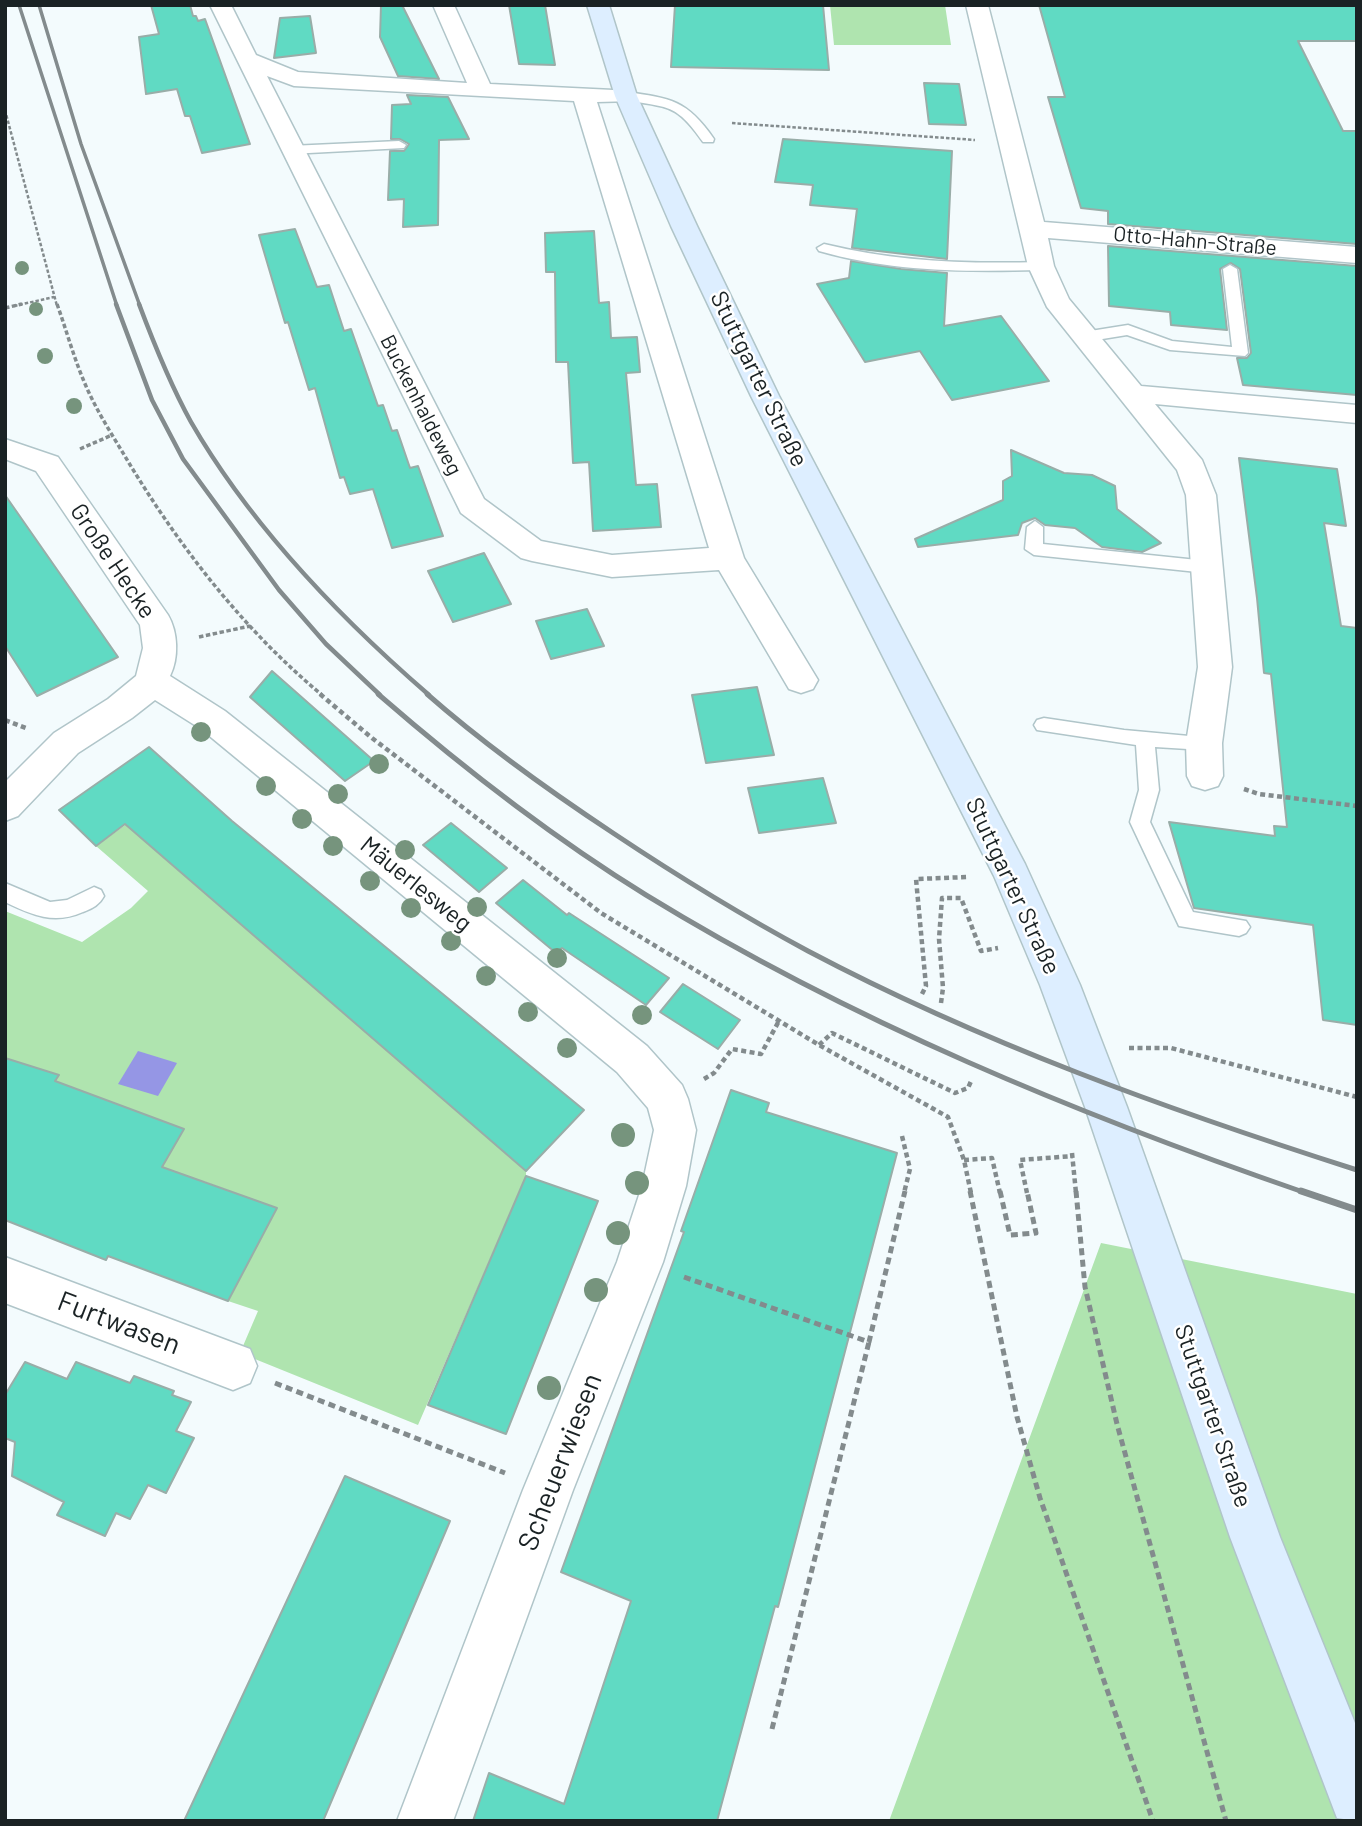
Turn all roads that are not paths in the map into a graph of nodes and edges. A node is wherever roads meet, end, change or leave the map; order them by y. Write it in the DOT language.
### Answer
graph roads {
  1 [pos="220,5"];
  2 [pos="443,5"];
  3 [pos="598,5"];
  4 [pos="977,5"];
  5 [pos="249,61"];
  6 [pos="482,91"];
  7 [pos="583,94"];
  8 [pos="626,96"];
  9 [pos="708,139"];
  10 [pos="399,145"];
  11 [pos="290,150"];
  12 [pos="1033,230"];
  13 [pos="824,248"];
  14 [pos="1357,255"];
  15 [pos="1041,267"];
  16 [pos="1230,269"];
  17 [pos="1084,337"];
  18 [pos="1133,397"];
  19 [pos="1357,414"];
  20 [pos="5,449"];
  21 [pos="1035,527"];
  22 [pos="728,558"];
  23 [pos="1207,567"];
  24 [pos="801,680"];
  25 [pos="153,682"];
  26 [pos="1044,725"];
  27 [pos="1145,738"];
  28 [pos="1204,743"];
  29 [pos="1205,776"];
  30 [pos="5,806"];
  31 [pos="5,892"];
  32 [pos="94,896"];
  33 [pos="1239,927"];
  34 [pos="667,1100"];
  35 [pos="5,1280"];
  36 [pos="233,1366"];
  37 [pos="1357,1798"];
  38 [pos="425,1821"];
  1 -- 5 [label="street, Buckenhaldeweg"];
  2 -- 6 [label="street"];
  3 -- 8 [label="street, Stuttgarter Straße"];
  4 -- 12 [label="street"];
  5 -- 6 [label="street"];
  5 -- 11 [label="street, Buckenhaldeweg"];
  6 -- 7 [label="street"];
  7 -- 8 [label="street"];
  7 -- 22 [label="street"];
  8 -- 9 [label="lane"];
  8 -- 37 [label="street, Stuttgarter Straße"];
  10 -- 11 [label="lane"];
  11 -- 22 [label="street, Buckenhaldeweg"];
  12 -- 14 [label="street, Otto-Hahn-Straße"];
  12 -- 15 [label="street"];
  13 -- 15 [label="lane"];
  15 -- 17 [label="street"];
  16 -- 17 [label="lane"];
  17 -- 18 [label="street"];
  18 -- 19 [label="street"];
  18 -- 23 [label="street"];
  20 -- 25 [label="street, Große Hecke"];
  21 -- 23 [label="lane"];
  22 -- 24 [label="street"];
  23 -- 28 [label="street"];
  25 -- 30 [label="street"];
  25 -- 34 [label="street, Mäuerlesweg"];
  26 -- 27 [label="lane"];
  27 -- 28 [label="lane"];
  27 -- 33 [label="lane"];
  28 -- 29 [label="street"];
  31 -- 32 [label="lane"];
  34 -- 38 [label="street, Scheuerwiesen"];
  35 -- 36 [label="street, Furtwasen"];
}
